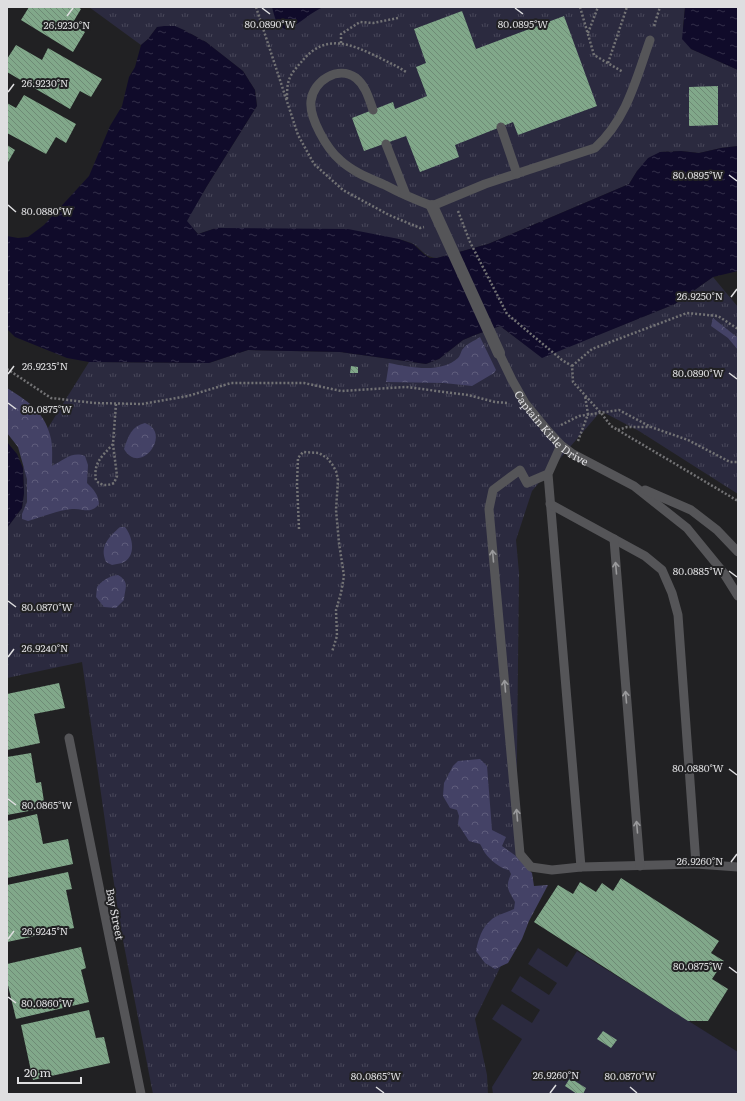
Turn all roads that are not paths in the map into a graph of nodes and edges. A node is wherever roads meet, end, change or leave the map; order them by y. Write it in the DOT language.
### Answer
graph roads {
  1 [pos="650,40"];
  2 [pos="373,110"];
  3 [pos="501,127"];
  4 [pos="386,144"];
  5 [pos="516,174"];
  6 [pos="406,195"];
  7 [pos="432,206"];
  8 [pos="499,353"];
  9 [pos="561,445"];
  10 [pos="548,474"];
  11 [pos="634,486"];
  12 [pos="550,504"];
  13 [pos="614,539"];
  14 [pos="738,552"];
  15 [pos="738,596"];
  16 [pos="69,738"];
  17 [pos="696,864"];
  18 [pos="640,866"];
  19 [pos="581,867"];
  20 [pos="738,867"];
  21 [pos="140,1094"];
  1 -- 5 [label="lane"];
  2 -- 6 [label="lane"];
  3 -- 5 [label="lane"];
  4 -- 6 [label="lane"];
  5 -- 7 [label="lane"];
  6 -- 7 [label="lane"];
  7 -- 8 [label="street, Captain Kirle Drive"];
  8 -- 9 [label="lane, Captain Kirle Drive"];
  9 -- 10 [label="lane"];
  9 -- 11 [label="lane, Captain Kirle Drive"];
  10 -- 12 [label="lane"];
  19 -- 10 [label="lane, one-way"];
  11 -- 14 [label="lane"];
  11 -- 15 [label="lane, Captain Kirle Drive"];
  12 -- 13 [label="lane"];
  12 -- 19 [label="lane"];
  13 -- 17 [label="lane"];
  18 -- 13 [label="lane, one-way"];
  16 -- 21 [label="lane, Bay Street"];
  17 -- 18 [label="lane"];
  17 -- 20 [label="lane"];
  18 -- 19 [label="lane"];
}
